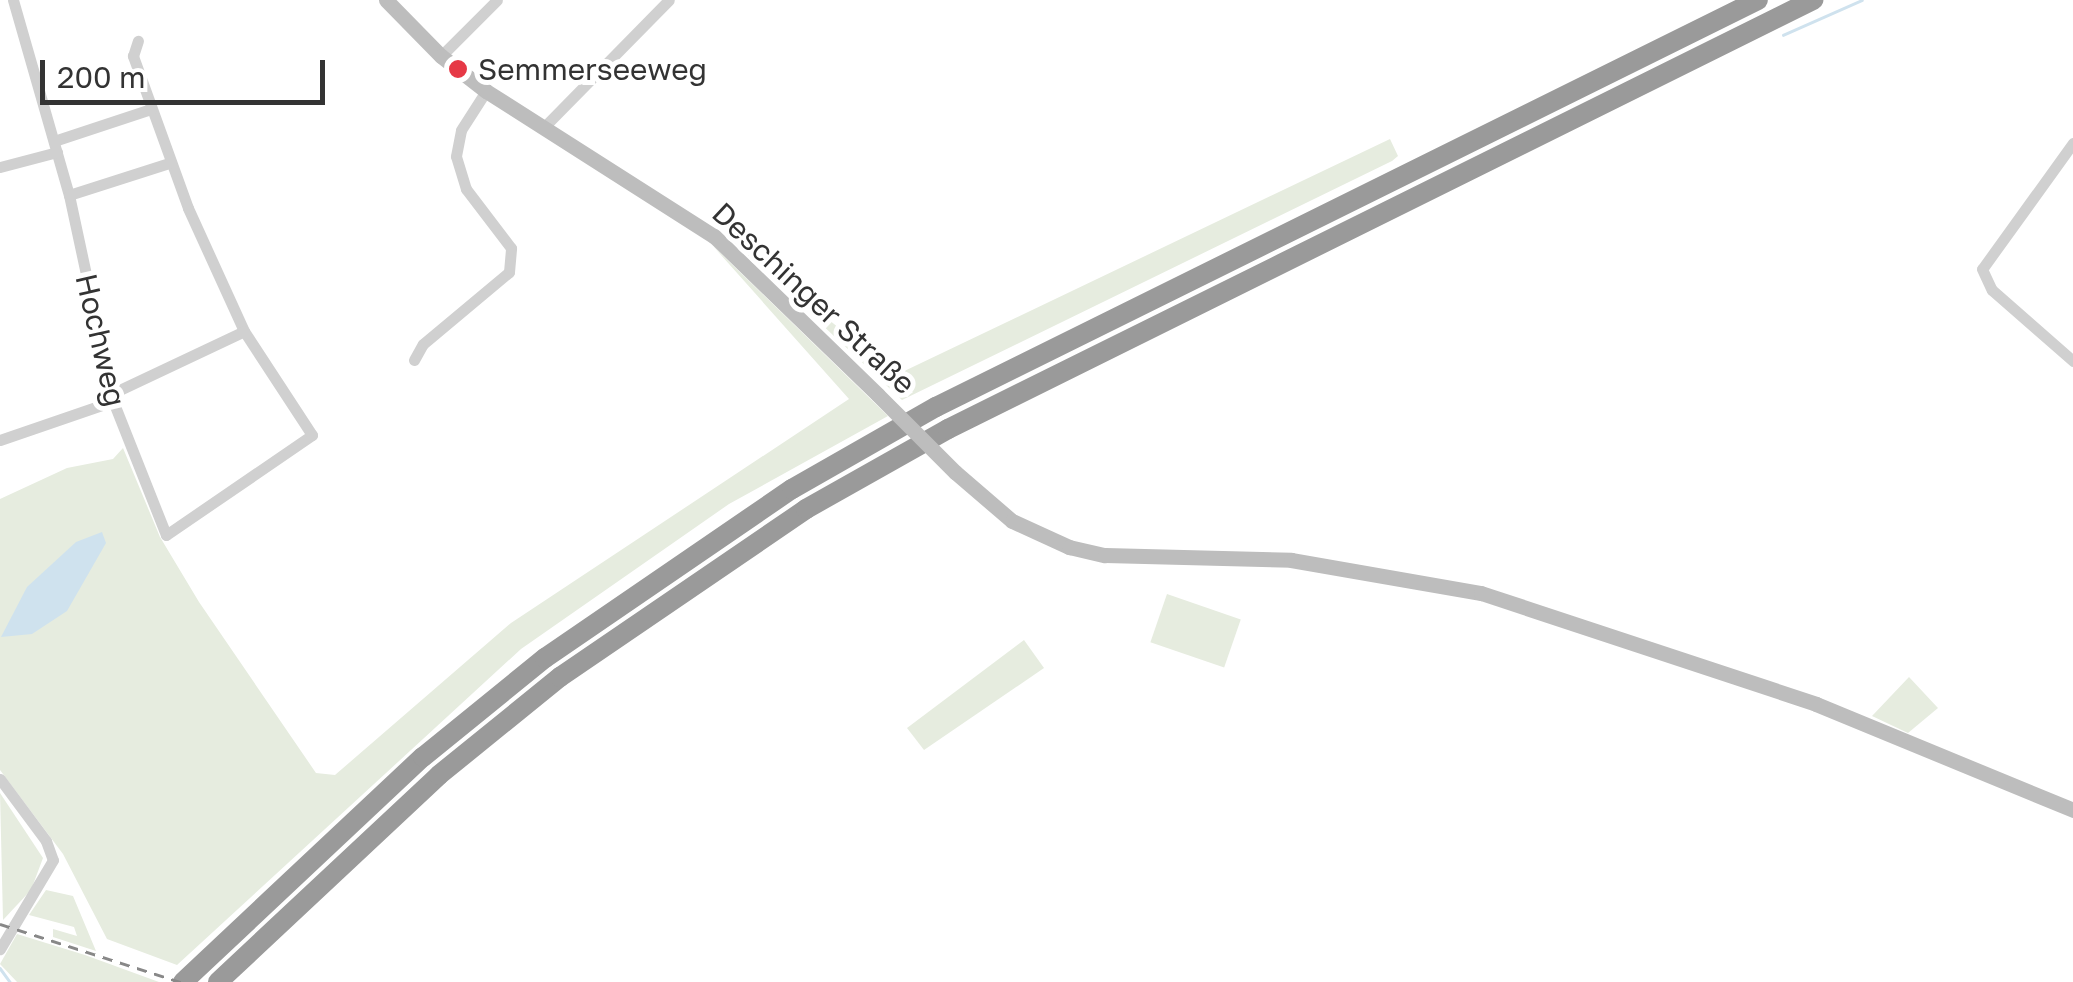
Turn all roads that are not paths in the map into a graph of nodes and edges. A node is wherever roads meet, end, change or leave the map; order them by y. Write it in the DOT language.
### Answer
graph roads {
  1 [pos="13,0"];
  2 [pos="386,0"];
  3 [pos="497,0"];
  4 [pos="670,0"];
  5 [pos="1758,0"];
  6 [pos="1814,0"];
  7 [pos="138,41"];
  8 [pos="441,56"];
  9 [pos="486,90"];
  10 [pos="151,109"];
  11 [pos="544,127"];
  12 [pos="2073,143"];
  13 [pos="55,146"];
  14 [pos="169,164"];
  15 [pos="0,167"];
  16 [pos="70,195"];
  17 [pos="244,331"];
  18 [pos="414,360"];
  19 [pos="2073,362"];
  20 [pos="112,398"];
  21 [pos="0,440"];
  22 [pos="0,779"];
  23 [pos="2073,810"];
  24 [pos="0,949"];
  25 [pos="189,976"];
  26 [pos="219,980"];
  1 -- 13 [label="street, Hochweg"];
  2 -- 8 [label="street, Deschinger Straße"];
  3 -- 8 [label="street"];
  4 -- 11 [label="street"];
  5 -- 25 [label="highway"];
  6 -- 26 [label="highway"];
  7 -- 10 [label="street"];
  8 -- 9 [label="street, Deschinger Straße"];
  9 -- 11 [label="street, Deschinger Straße"];
  9 -- 18 [label="street"];
  10 -- 13 [label="street"];
  10 -- 14 [label="street"];
  11 -- 23 [label="street, Deschinger Straße, bridge"];
  12 -- 19 [label="street"];
  13 -- 15 [label="street"];
  13 -- 16 [label="street, Hochweg"];
  14 -- 16 [label="street"];
  14 -- 17 [label="street"];
  16 -- 20 [label="street, Hochweg"];
  17 -- 20 [label="street"];
  17 -- 20 [label="street, Hochweg"];
  20 -- 21 [label="street"];
  22 -- 24 [label="street"];
}
